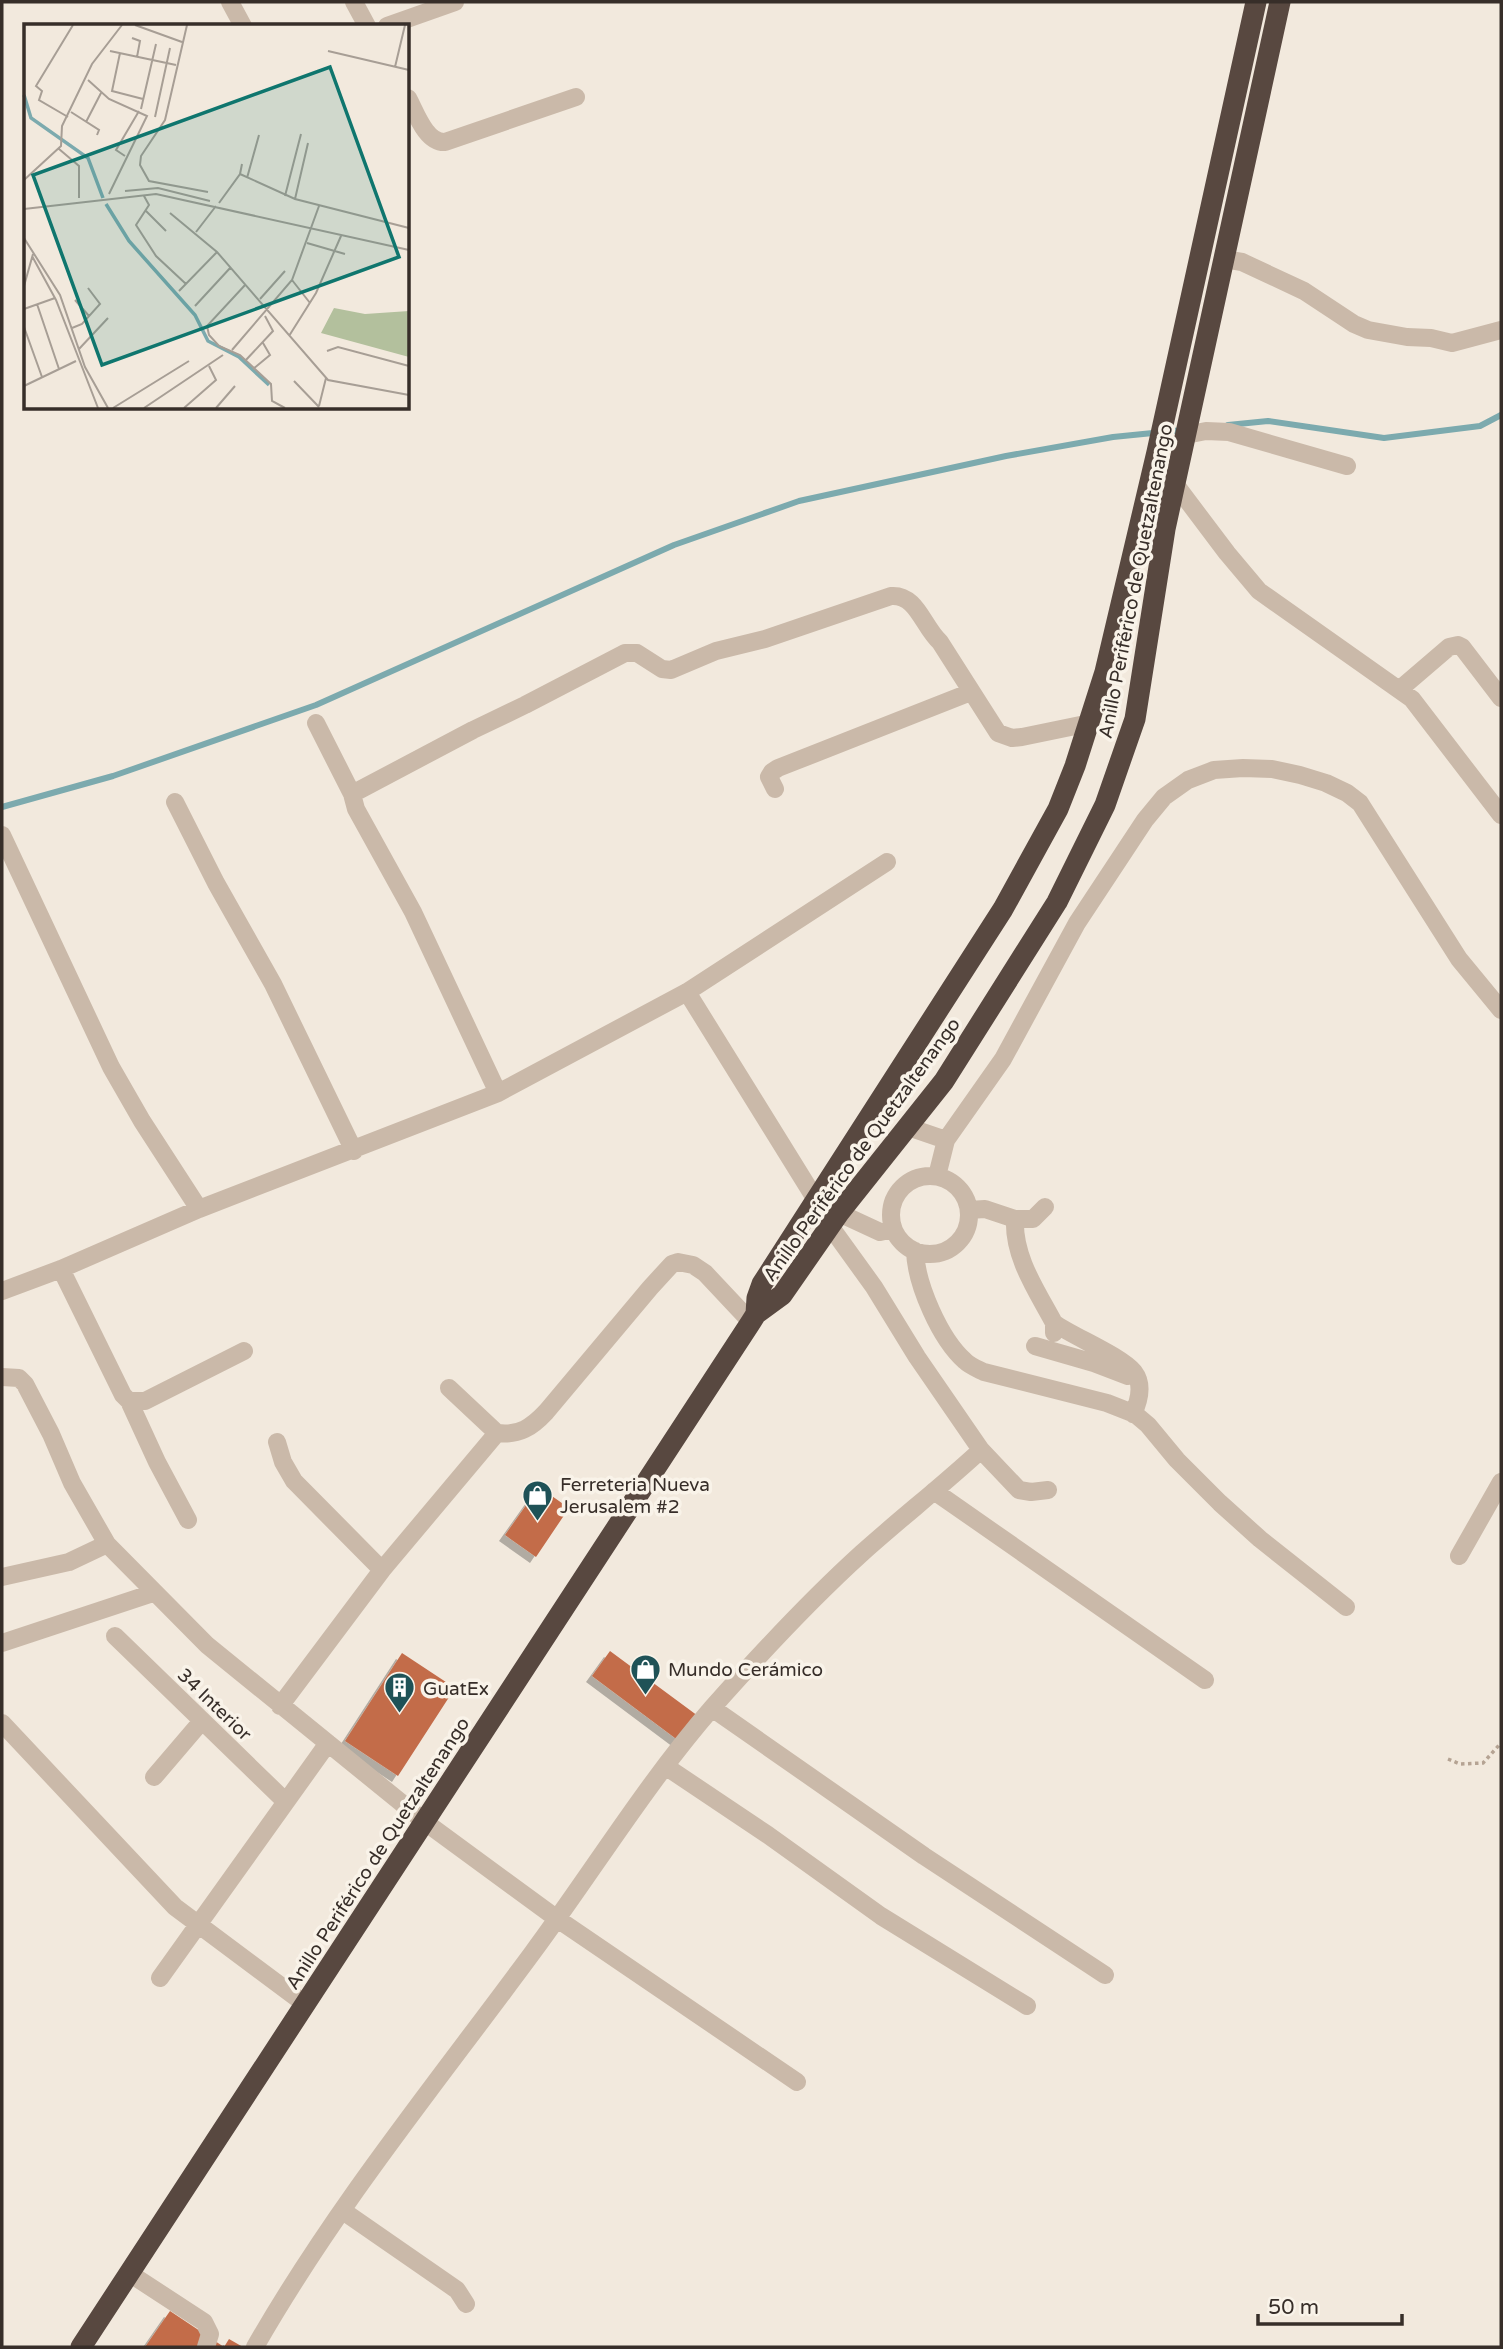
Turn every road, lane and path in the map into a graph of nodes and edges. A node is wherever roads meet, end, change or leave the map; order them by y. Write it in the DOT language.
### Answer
graph roads {
  1 [pos="230,2"];
  2 [pos="354,2"];
  3 [pos="455,2"];
  4 [pos="1256,2"];
  5 [pos="1280,2"];
  6 [pos="242,24"];
  7 [pos="366,24"];
  8 [pos="393,24"];
  9 [pos="576,97"];
  10 [pos="410,102"];
  11 [pos="1224,259"];
  12 [pos="1501,330"];
  13 [pos="1186,432"];
  14 [pos="1347,466"];
  15 [pos="1175,484"];
  16 [pos="1401,689"];
  17 [pos="971,691"];
  18 [pos="1501,698"];
  19 [pos="316,723"];
  20 [pos="1090,723"];
  21 [pos="775,789"];
  22 [pos="352,794"];
  23 [pos="175,803"];
  24 [pos="1501,815"];
  25 [pos="2,835"];
  26 [pos="887,862"];
  27 [pos="1068,970"];
  28 [pos="687,992"];
  29 [pos="1038,997"];
  30 [pos="1500,1006"];
  31 [pos="498,1093"];
  32 [pos="908,1127"];
  33 [pos="946,1140"];
  34 [pos="354,1151"];
  35 [pos="937,1176"];
  36 [pos="816,1200"];
  37 [pos="1045,1207"];
  38 [pos="199,1209"];
  39 [pos="969,1210"];
  40 [pos="1015,1219"];
  41 [pos="834,1220"];
  42 [pos="893,1229"];
  43 [pos="915,1251"];
  44 [pos="61,1269"];
  45 [pos="2,1291"];
  46 [pos="754,1318"];
  47 [pos="1035,1346"];
  48 [pos="244,1352"];
  49 [pos="2,1377"];
  50 [pos="1139,1387"];
  51 [pos="449,1388"];
  52 [pos="130,1401"];
  53 [pos="1133,1414"];
  54 [pos="497,1433"];
  55 [pos="277,1442"];
  56 [pos="981,1450"];
  57 [pos="1501,1482"];
  58 [pos="1048,1490"];
  59 [pos="934,1491"];
  60 [pos="188,1520"];
  61 [pos="107,1544"];
  62 [pos="1460,1556"];
  63 [pos="382,1570"];
  64 [pos="2,1577"];
  65 [pos="153,1593"];
  66 [pos="1346,1607"];
  67 [pos="115,1636"];
  68 [pos="2,1643"];
  69 [pos="1205,1680"];
  70 [pos="280,1706"];
  71 [pos="712,1708"];
  72 [pos="201,1722"];
  73 [pos="2,1723"];
  74 [pos="328,1743"];
  75 [pos="1501,1743"];
  76 [pos="1448,1759"];
  77 [pos="666,1766"];
  78 [pos="154,1777"];
  79 [pos="286,1802"];
  80 [pos="425,1822"];
  81 [pos="556,1918"];
  82 [pos="197,1925"];
  83 [pos="1104,1976"];
  84 [pos="160,1978"];
  85 [pos="305,2004"];
  86 [pos="1027,2006"];
  87 [pos="797,2082"];
  88 [pos="342,2211"];
  89 [pos="130,2273"];
  90 [pos="466,2304"];
  91 [pos="88,2345"];
  92 [pos="206,2347"];
  93 [pos="255,2347"];
  1 -- 6 [label="street"];
  2 -- 7 [label="street"];
  3 -- 8 [label="street"];
  4 -- 20 [label="highway, Anillo Periférico de Quetzaltenango"];
  5 -- 11 [label="highway, Anillo Periférico de Quetzaltenango"];
  9 -- 10 [label="street"];
  11 -- 12 [label="street"];
  11 -- 13 [label="highway, Anillo Periférico de Quetzaltenango"];
  13 -- 14 [label="street"];
  13 -- 15 [label="highway, Anillo Periférico de Quetzaltenango"];
  15 -- 16 [label="street"];
  15 -- 32 [label="highway, Anillo Periférico de Quetzaltenango"];
  16 -- 18 [label="street"];
  16 -- 24 [label="street"];
  17 -- 20 [label="street"];
  17 -- 21 [label="street"];
  17 -- 22 [label="street"];
  19 -- 22 [label="street"];
  20 -- 36 [label="highway, Anillo Periférico de Quetzaltenango"];
  22 -- 31 [label="street"];
  23 -- 34 [label="street"];
  25 -- 38 [label="street"];
  26 -- 28 [label="street"];
  27 -- 29 [label="street"];
  28 -- 31 [label="street"];
  28 -- 36 [label="street"];
  29 -- 30 [label="street"];
  29 -- 33 [label="street"];
  31 -- 34 [label="street"];
  32 -- 33 [label="street"];
  32 -- 41 [label="highway, Anillo Periférico de Quetzaltenango"];
  33 -- 35 [label="street"];
  34 -- 38 [label="street"];
  35 -- 39 [label="street"];
  35 -- 42 [label="street"];
  36 -- 46 [label="highway, Anillo Periférico de Quetzaltenango"];
  37 -- 40 [label="street"];
  38 -- 44 [label="street"];
  39 -- 40 [label="street"];
  39 -- 43 [label="street"];
  40 -- 50 [label="street"];
  41 -- 42 [label="street"];
  41 -- 46 [label="highway, Anillo Periférico de Quetzaltenango"];
  41 -- 56 [label="street"];
  42 -- 43 [label="street"];
  43 -- 53 [label="street"];
  44 -- 45 [label="street"];
  44 -- 52 [label="street"];
  46 -- 54 [label="street"];
  46 -- 80 [label="highway, Anillo Periférico de Quetzaltenango"];
  47 -- 50 [label="street"];
  48 -- 52 [label="street"];
  49 -- 61 [label="street"];
  50 -- 53 [label="street"];
  51 -- 54 [label="street"];
  52 -- 60 [label="street"];
  53 -- 66 [label="street"];
  54 -- 63 [label="street"];
  55 -- 63 [label="street"];
  56 -- 58 [label="street"];
  56 -- 59 [label="street"];
  57 -- 62 [label="street"];
  59 -- 69 [label="street"];
  59 -- 71 [label="street"];
  61 -- 64 [label="street"];
  61 -- 65 [label="street"];
  63 -- 70 [label="street"];
  65 -- 68 [label="street"];
  65 -- 70 [label="street"];
  67 -- 72 [label="street, 34 Interior"];
  70 -- 74 [label="street"];
  71 -- 77 [label="street"];
  71 -- 83 [label="street"];
  72 -- 78 [label="street"];
  72 -- 79 [label="street, 34 Interior"];
  73 -- 82 [label="street"];
  74 -- 79 [label="street"];
  74 -- 80 [label="street"];
  75 -- 76 [label="path"];
  77 -- 81 [label="street"];
  77 -- 86 [label="street"];
  79 -- 82 [label="street"];
  80 -- 81 [label="street"];
  80 -- 85 [label="highway, Anillo Periférico de Quetzaltenango"];
  81 -- 87 [label="street"];
  81 -- 88 [label="street"];
  82 -- 84 [label="street"];
  82 -- 85 [label="street"];
  85 -- 89 [label="highway, Anillo Periférico de Quetzaltenango"];
  88 -- 90 [label="street"];
  88 -- 93 [label="street"];
  89 -- 91 [label="highway, Anillo Periférico de Quetzaltenango"];
  89 -- 92 [label="street"];
}
